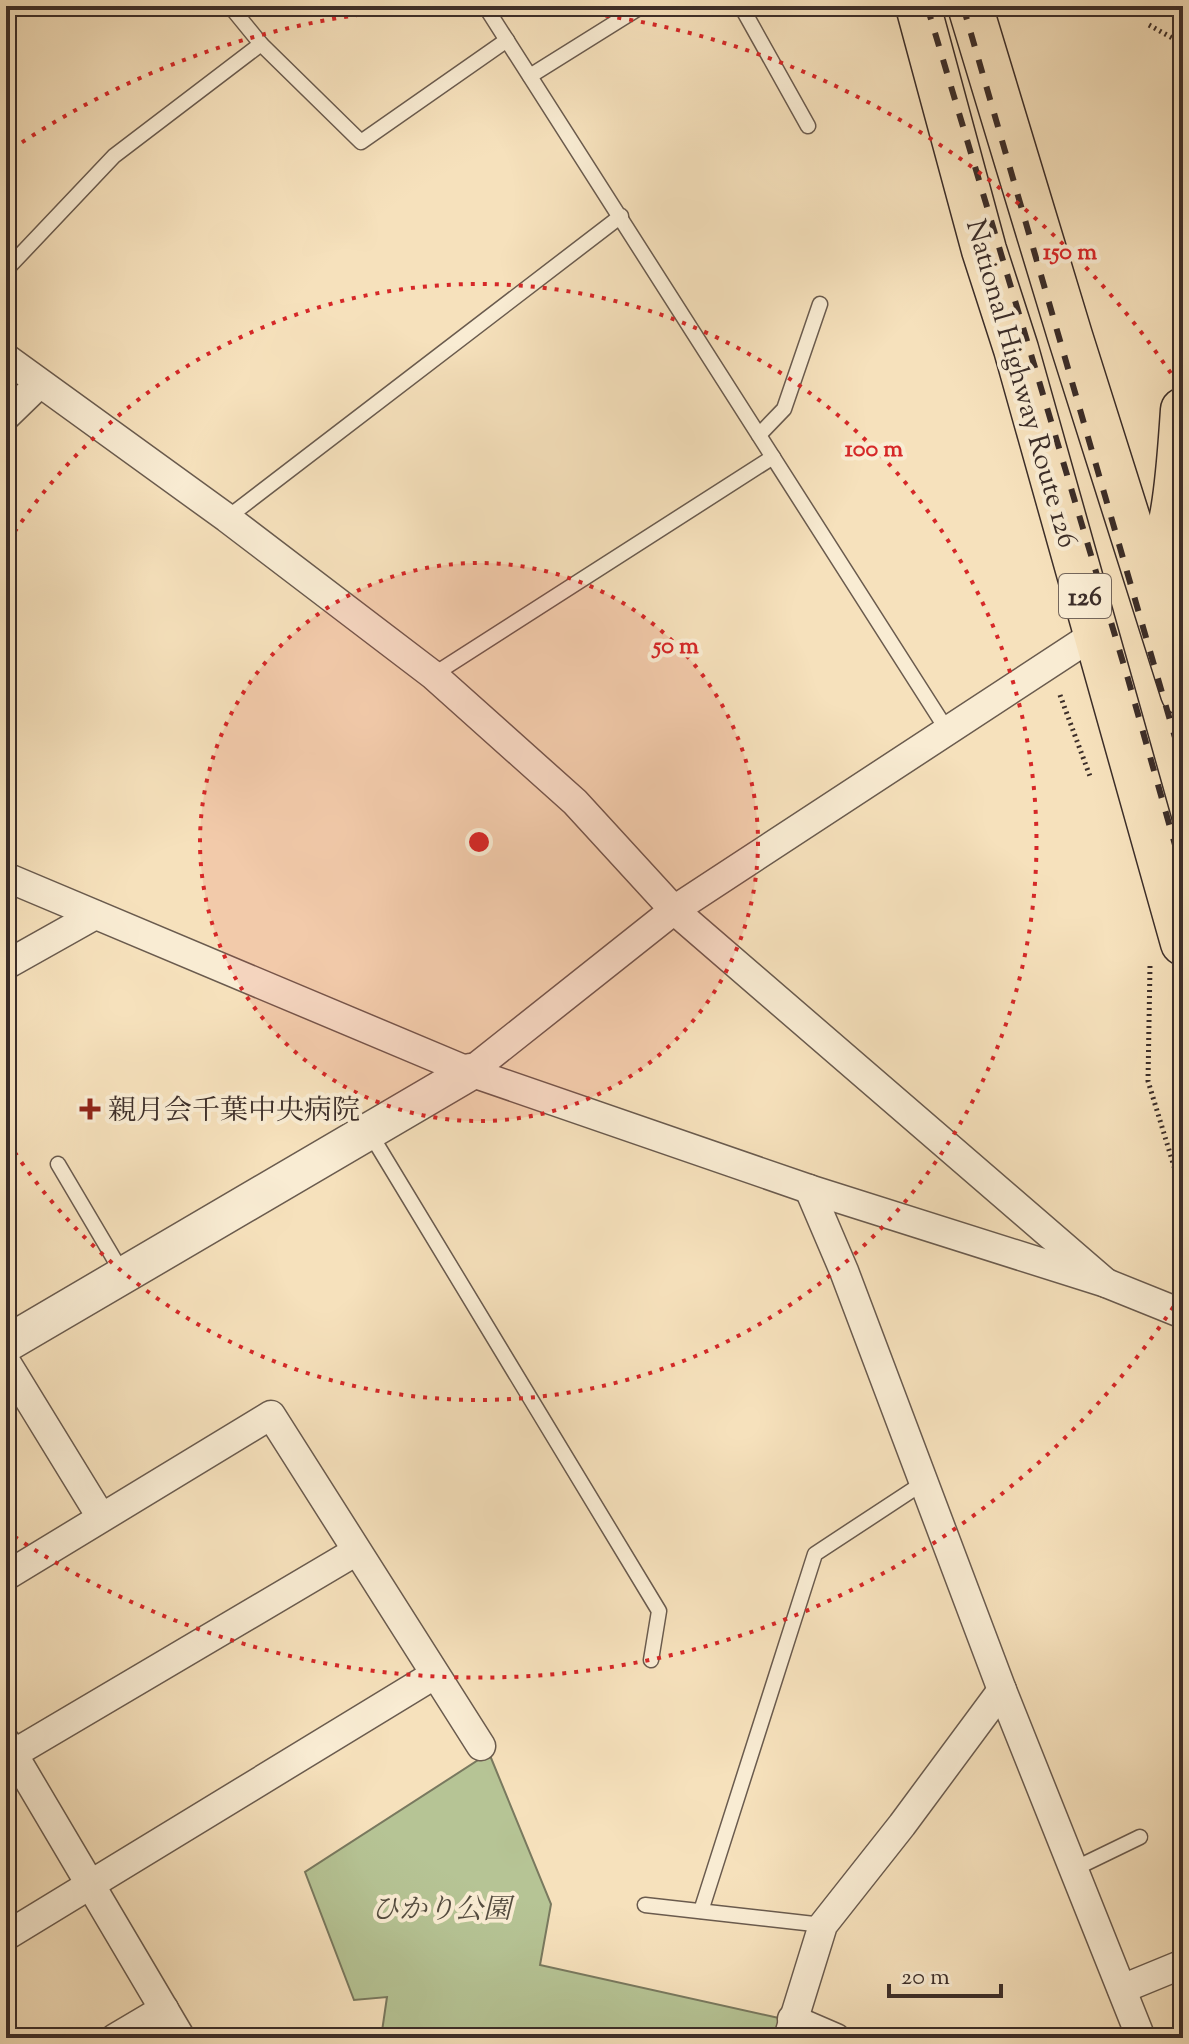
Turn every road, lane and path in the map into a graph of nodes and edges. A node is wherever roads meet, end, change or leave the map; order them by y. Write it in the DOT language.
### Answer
graph roads {
  1 [pos="230,6"];
  2 [pos="485,6"];
  3 [pos="642,6"];
  4 [pos="741,6"];
  5 [pos="918,6"];
  6 [pos="970,6"];
  7 [pos="1149,25"];
  8 [pos="507,40"];
  9 [pos="261,44"];
  10 [pos="1183,44"];
  11 [pos="530,76"];
  12 [pos="808,126"];
  13 [pos="621,216"];
  14 [pos="6,270"];
  15 [pos="820,304"];
  16 [pos="6,358"];
  17 [pos="39,384"];
  18 [pos="1183,410"];
  19 [pos="6,416"];
  20 [pos="759,435"];
  21 [pos="773,457"];
  22 [pos="227,518"];
  23 [pos="1152,588"];
  24 [pos="1095,634"];
  25 [pos="1051,665"];
  26 [pos="433,675"];
  27 [pos="1183,693"];
  28 [pos="947,730"];
  29 [pos="1094,787"];
  30 [pos="6,877"];
  31 [pos="674,910"];
  32 [pos="95,915"];
  33 [pos="1166,953"];
  34 [pos="6,965"];
  35 [pos="470,1072"];
  36 [pos="368,1130"];
  37 [pos="58,1164"];
  38 [pos="1181,1179"];
  39 [pos="809,1189"];
  40 [pos="1183,1196"];
  41 [pos="123,1274"];
  42 [pos="1106,1283"];
  43 [pos="1183,1314"];
  44 [pos="6,1344"];
  45 [pos="6,1362"];
  46 [pos="923,1483"];
  47 [pos="101,1517"];
  48 [pos="355,1552"];
  49 [pos="6,1576"];
  50 [pos="651,1660"];
  51 [pos="434,1675"];
  52 [pos="1002,1690"];
  53 [pos="481,1746"];
  54 [pos="8,1751"];
  55 [pos="1140,1837"];
  56 [pos="1074,1869"];
  57 [pos="90,1883"];
  58 [pos="645,1905"];
  59 [pos="701,1911"];
  60 [pos="823,1925"];
  61 [pos="6,1936"];
  62 [pos="1178,1966"];
  63 [pos="1122,1989"];
  64 [pos="164,2009"];
  65 [pos="790,2028"];
  66 [pos="115,2038"];
  67 [pos="181,2038"];
  68 [pos="836,2038"];
  69 [pos="1141,2038"];
  1 -- 9 [label="lane"];
  2 -- 8 [label="lane"];
  3 -- 11 [label="lane"];
  4 -- 12 [label="lane"];
  5 -- 24 [label="highway, National Highway Route 126 / 126"];
  6 -- 23 [label="highway, National Highway Route 126 / 126"];
  7 -- 10 [label="path"];
  8 -- 9 [label="lane"];
  8 -- 11 [label="lane"];
  9 -- 14 [label="lane"];
  11 -- 13 [label="lane"];
  13 -- 20 [label="lane"];
  13 -- 22 [label="lane"];
  15 -- 20 [label="lane"];
  16 -- 17 [label="street"];
  17 -- 19 [label="street"];
  17 -- 22 [label="street"];
  18 -- 23 [label="highway, 126"];
  20 -- 21 [label="lane"];
  21 -- 26 [label="lane"];
  21 -- 28 [label="lane"];
  22 -- 26 [label="street"];
  23 -- 27 [label="highway, National Highway Route 126 / 126"];
  24 -- 25 [label="street"];
  24 -- 33 [label="highway, National Highway Route 126 / 126"];
  25 -- 28 [label="street"];
  25 -- 29 [label="path"];
  26 -- 31 [label="street"];
  28 -- 31 [label="street"];
  30 -- 32 [label="street"];
  31 -- 35 [label="street"];
  31 -- 42 [label="street"];
  32 -- 34 [label="street"];
  32 -- 35 [label="street"];
  33 -- 38 [label="path"];
  35 -- 36 [label="street"];
  35 -- 39 [label="street"];
  36 -- 41 [label="street"];
  36 -- 50 [label="lane"];
  37 -- 41 [label="lane"];
  38 -- 40 [label="path"];
  39 -- 42 [label="street"];
  39 -- 46 [label="street"];
  41 -- 44 [label="street"];
  42 -- 43 [label="street"];
  45 -- 47 [label="street"];
  46 -- 52 [label="street"];
  46 -- 59 [label="lane"];
  47 -- 48 [label="street"];
  47 -- 49 [label="street"];
  48 -- 51 [label="street"];
  48 -- 54 [label="street"];
  51 -- 53 [label="street"];
  51 -- 57 [label="street"];
  52 -- 56 [label="street"];
  52 -- 60 [label="street"];
  54 -- 57 [label="street"];
  55 -- 56 [label="lane"];
  56 -- 63 [label="street"];
  57 -- 61 [label="street"];
  57 -- 64 [label="street"];
  58 -- 59 [label="lane"];
  59 -- 60 [label="lane"];
  60 -- 65 [label="street"];
  62 -- 63 [label="street"];
  63 -- 69 [label="street"];
  64 -- 66 [label="street"];
  64 -- 67 [label="street"];
  65 -- 68 [label="street"];
}
